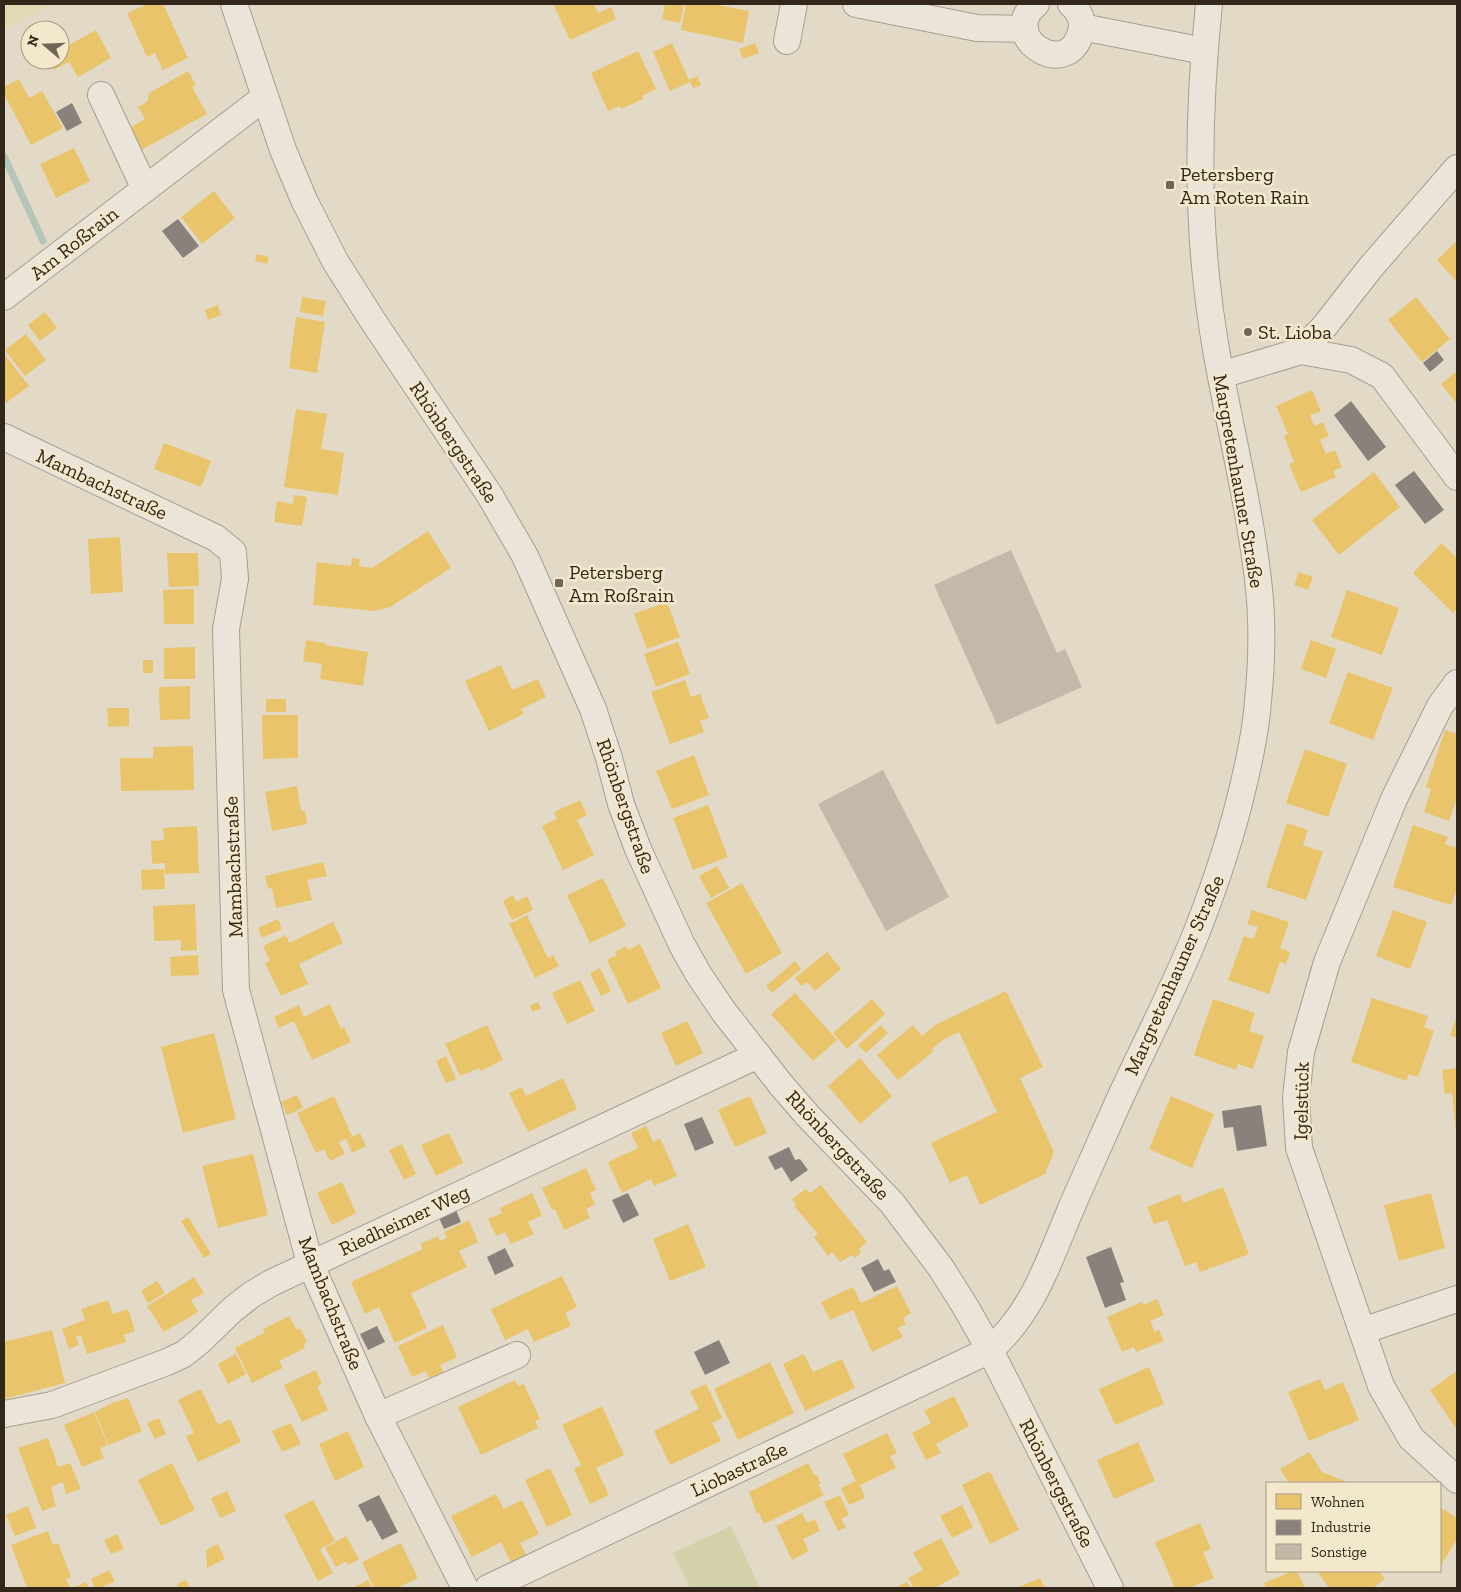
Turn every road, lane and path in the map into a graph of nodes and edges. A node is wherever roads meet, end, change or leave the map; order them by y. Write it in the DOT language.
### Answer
graph roads {
  1 [pos="234,4"];
  2 [pos="794,4"];
  3 [pos="856,4"];
  4 [pos="1036,4"];
  5 [pos="1071,4"];
  6 [pos="1209,4"];
  7 [pos="1082,27"];
  8 [pos="1025,30"];
  9 [pos="787,40"];
  10 [pos="1204,51"];
  11 [pos="101,96"];
  12 [pos="265,98"];
  13 [pos="1457,168"];
  14 [pos="145,189"];
  15 [pos="4,297"];
  16 [pos="1301,351"];
  17 [pos="1221,374"];
  18 [pos="4,438"];
  19 [pos="1457,477"];
  20 [pos="1457,683"];
  21 [pos="758,1054"];
  22 [pos="310,1263"];
  23 [pos="1457,1299"];
  24 [pos="1362,1331"];
  25 [pos="990,1350"];
  26 [pos="517,1355"];
  27 [pos="4,1414"];
  28 [pos="378,1416"];
  29 [pos="1457,1480"];
  30 [pos="464,1588"];
  31 [pos="488,1588"];
  32 [pos="1110,1588"];
  1 -- 12 [label="street, Rhönbergstraße"];
  2 -- 9 [label="street"];
  3 -- 8 [label="street"];
  4 -- 8 [label="street"];
  5 -- 7 [label="street"];
  6 -- 10 [label="street, Margretenhauner Straße"];
  7 -- 8 [label="street"];
  7 -- 10 [label="street"];
  10 -- 17 [label="street, Margretenhauner Straße"];
  11 -- 14 [label="street"];
  12 -- 14 [label="street, Am Roßrain"];
  12 -- 21 [label="street, Rhönbergstraße"];
  13 -- 16 [label="street"];
  14 -- 15 [label="street, Am Roßrain"];
  16 -- 17 [label="street"];
  16 -- 19 [label="street"];
  17 -- 25 [label="street, Margretenhauner Straße"];
  18 -- 22 [label="street, Mambachstraße"];
  20 -- 24 [label="street, Igelstück"];
  21 -- 22 [label="street, Riedheimer Weg"];
  21 -- 25 [label="street, Rhönbergstraße"];
  22 -- 27 [label="street, Riedheimer Weg"];
  22 -- 28 [label="street, Mambachstraße"];
  23 -- 24 [label="street"];
  24 -- 29 [label="street, Igelstück"];
  25 -- 31 [label="street, Liobastraße"];
  25 -- 32 [label="street, Rhönbergstraße"];
  26 -- 28 [label="street"];
  28 -- 30 [label="street, Mambachstraße"];
}
